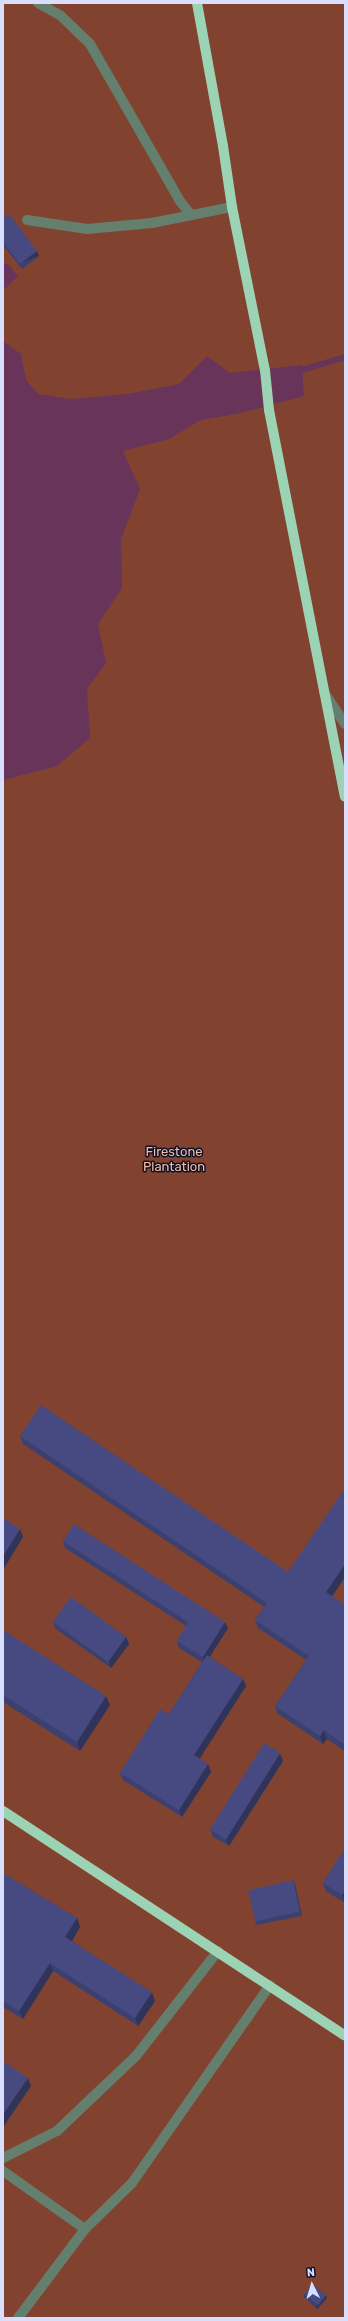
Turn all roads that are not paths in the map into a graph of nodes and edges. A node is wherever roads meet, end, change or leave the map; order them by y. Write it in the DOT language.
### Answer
graph roads {
  1 [pos="38,3"];
  2 [pos="197,3"];
  3 [pos="232,207"];
  4 [pos="190,214"];
  5 [pos="27,220"];
  6 [pos="323,691"];
  7 [pos="345,724"];
  8 [pos="345,797"];
  9 [pos="3,1811"];
  10 [pos="218,1951"];
  11 [pos="270,1985"];
  12 [pos="345,2036"];
  13 [pos="3,2158"];
  14 [pos="3,2171"];
  15 [pos="86,2229"];
  16 [pos="18,2318"];
  1 -- 4 [label="street"];
  2 -- 3 [label="main road"];
  3 -- 4 [label="street"];
  3 -- 6 [label="main road"];
  4 -- 5 [label="street"];
  6 -- 7 [label="street"];
  6 -- 8 [label="main road"];
  9 -- 10 [label="main road"];
  10 -- 11 [label="main road"];
  10 -- 13 [label="street"];
  11 -- 12 [label="main road"];
  11 -- 15 [label="street"];
  14 -- 15 [label="street"];
  15 -- 16 [label="street"];
}
